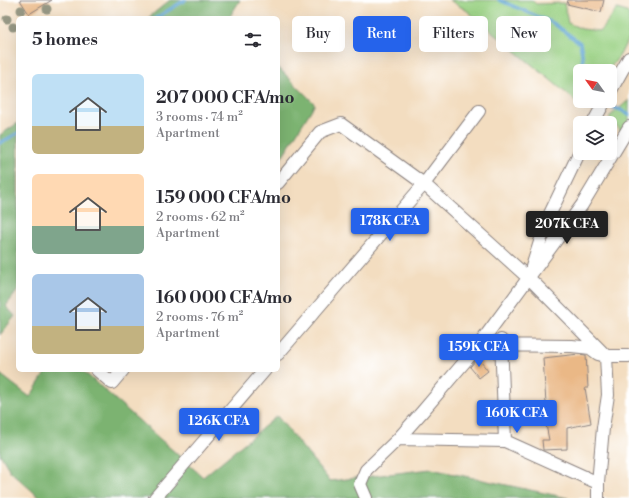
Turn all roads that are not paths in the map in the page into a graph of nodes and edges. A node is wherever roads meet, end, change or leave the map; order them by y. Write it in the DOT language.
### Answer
graph roads {
  1 [pos="629,58"];
  2 [pos="617,79"];
  3 [pos="479,111"];
  4 [pos="629,127"];
  5 [pos="576,160"];
  6 [pos="280,181"];
  7 [pos="424,184"];
  8 [pos="528,278"];
  9 [pos="501,343"];
  10 [pos="479,345"];
  11 [pos="280,352"];
  12 [pos="606,356"];
  13 [pos="629,356"];
  14 [pos="99,372"];
  15 [pos="121,372"];
  16 [pos="263,372"];
  17 [pos="398,439"];
  18 [pos="505,442"];
  19 [pos="598,483"];
  20 [pos="156,498"];
  21 [pos="366,498"];
  22 [pos="598,498"];
  1 -- 2 [label="street"];
  3 -- 7 [label="street"];
  4 -- 8 [label="street"];
  5 -- 8 [label="street"];
  6 -- 7 [label="street"];
  7 -- 8 [label="street"];
  7 -- 11 [label="street"];
  8 -- 10 [label="street"];
  8 -- 12 [label="street"];
  9 -- 10 [label="street"];
  9 -- 12 [label="street"];
  9 -- 18 [label="street"];
  10 -- 17 [label="street"];
  12 -- 13 [label="street"];
  12 -- 19 [label="street"];
  14 -- 15 [label="street"];
  16 -- 20 [label="street"];
  17 -- 18 [label="street"];
  17 -- 21 [label="street"];
  18 -- 19 [label="street"];
  19 -- 22 [label="street"];
}
